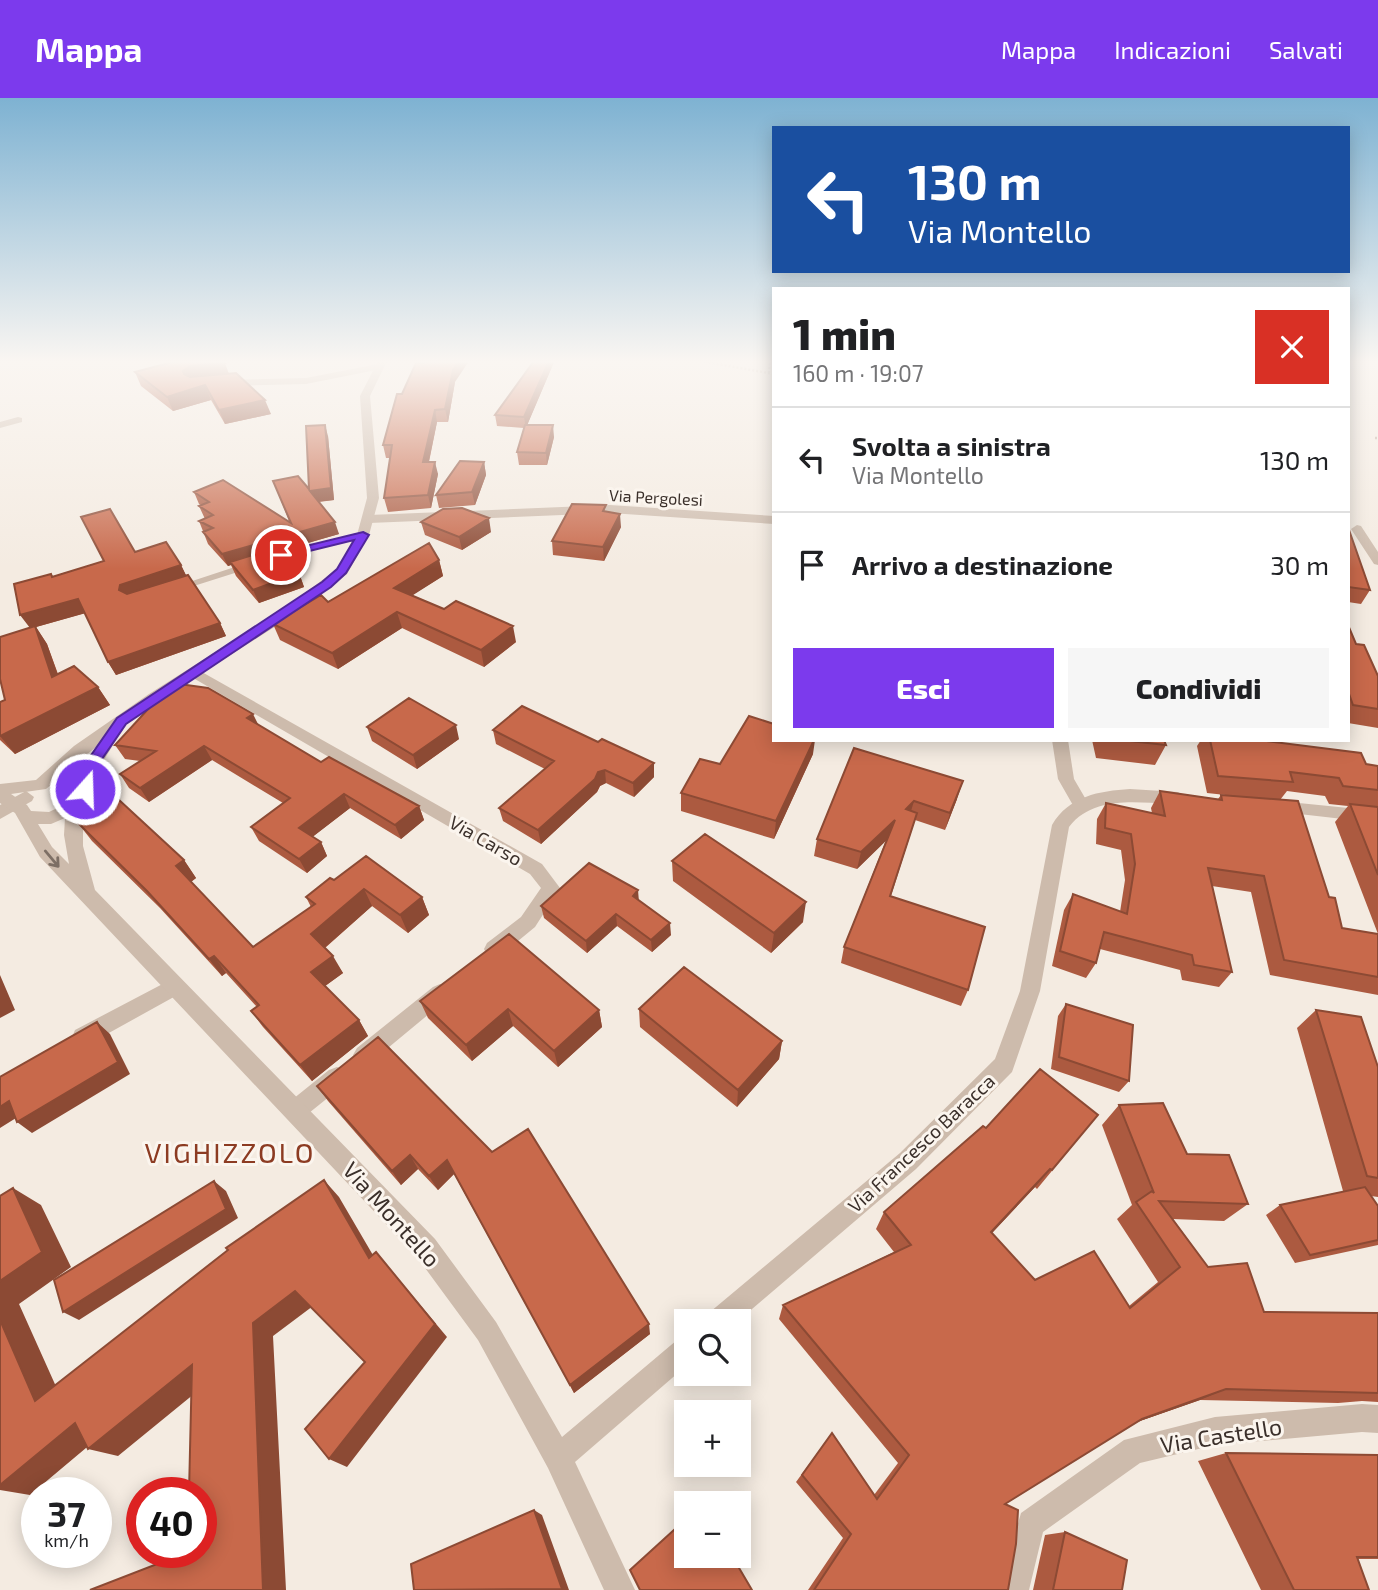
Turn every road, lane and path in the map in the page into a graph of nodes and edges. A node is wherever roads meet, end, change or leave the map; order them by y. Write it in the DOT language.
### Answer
graph roads {
  1 [pos="368,431"];
  2 [pos="369,519"];
  3 [pos="772,520"];
  4 [pos="1357,529"];
  5 [pos="363,535"];
  6 [pos="1378,561"];
  7 [pos="158,593"];
  8 [pos="193,672"];
  9 [pos="121,721"];
  10 [pos="1060,742"];
  11 [pos="40,785"];
  12 [pos="81,794"];
  13 [pos="1194,799"];
  14 [pos="1080,803"];
  15 [pos="11,804"];
  16 [pos="1260,805"];
  17 [pos="1378,817"];
  18 [pos="87,894"];
  19 [pos="475,964"];
  20 [pos="454,982"];
  21 [pos="174,987"];
  22 [pos="59,1049"];
  23 [pos="296,1110"];
  24 [pos="733,1309"];
  25 [pos="674,1359"];
  26 [pos="1378,1419"];
  27 [pos="558,1458"];
  28 [pos="620,1590"];
  29 [pos="1014,1590"];
  1 -- 2 [label="street, Via Montello"];
  2 -- 3 [label="street, Via Pergolesi"];
  2 -- 5 [label="street, Via Montello"];
  4 -- 6 [label="street"];
  5 -- 7 [label="lane"];
  5 -- 8 [label="street, Via Montello"];
  8 -- 9 [label="street, Via Montello"];
  8 -- 19 [label="street, Via Carso"];
  9 -- 11 [label="street, Via Montello"];
  9 -- 12 [label="street, Via Montello"];
  10 -- 14 [label="street"];
  11 -- 12 [label="street"];
  11 -- 15 [label="street, Via Montello"];
  11 -- 15 [label="street"];
  12 -- 15 [label="street"];
  12 -- 18 [label="street, Via Montello"];
  13 -- 14 [label="street"];
  14 -- 24 [label="street, Via Francesco Baracca"];
  15 -- 18 [label="street, Via Montello, one-way"];
  16 -- 17 [label="street"];
  18 -- 21 [label="street, Via Montello"];
  20 -- 23 [label="street"];
  21 -- 22 [label="street"];
  21 -- 23 [label="street, Via Montello"];
  23 -- 27 [label="street, Via Montello"];
  25 -- 27 [label="street"];
  26 -- 29 [label="street, Via Castello"];
  27 -- 28 [label="street, Via Montello"];
}
